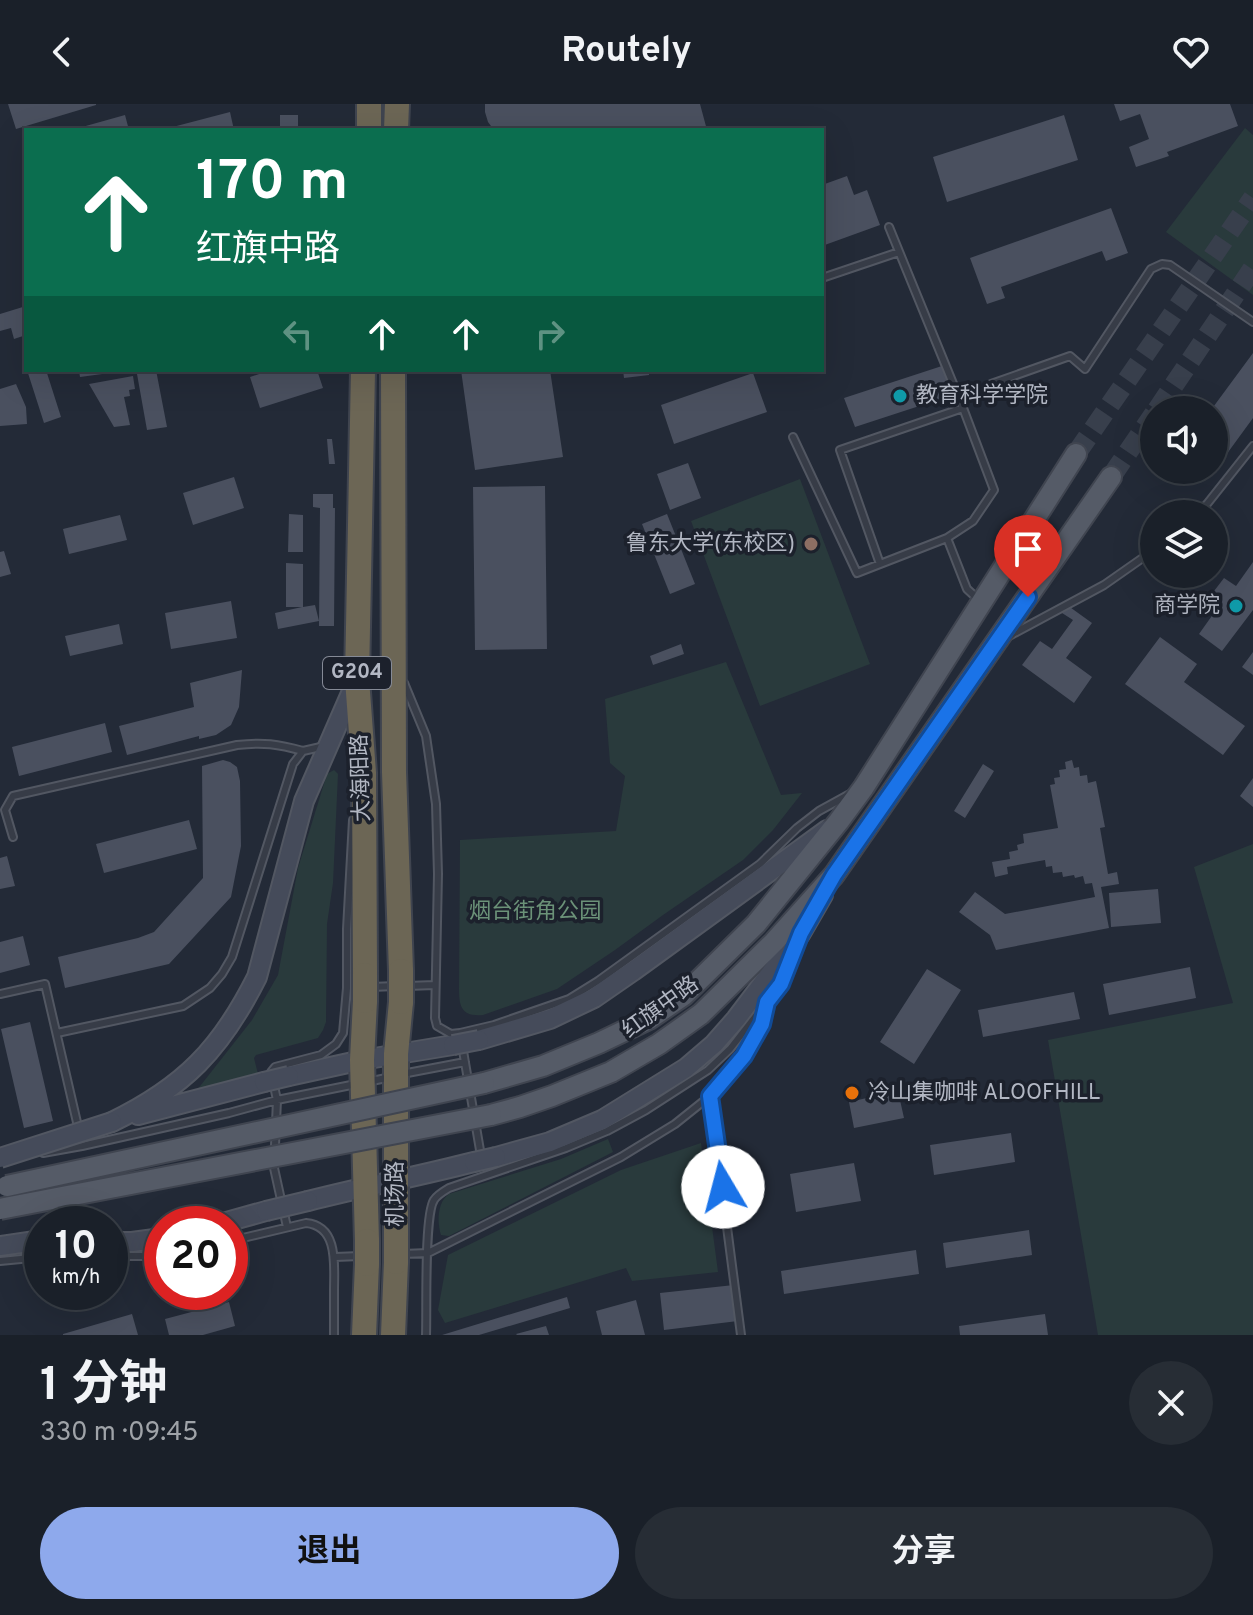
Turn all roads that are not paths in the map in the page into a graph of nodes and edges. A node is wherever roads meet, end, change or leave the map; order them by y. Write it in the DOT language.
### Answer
graph roads {
  1 [pos="369,104"];
  2 [pos="397,104"];
  3 [pos="369,128"];
  4 [pos="396,128"];
  5 [pos="889,227"];
  6 [pos="899,252"];
  7 [pos="824,277"];
  8 [pos="1253,322"];
  9 [pos="363,372"];
  10 [pos="393,372"];
  11 [pos="991,384"];
  12 [pos="963,408"];
  13 [pos="793,437"];
  14 [pos="1253,446"];
  15 [pos="1076,454"];
  16 [pos="1111,477"];
  17 [pos="1210,500"];
  18 [pos="947,538"];
  19 [pos="1140,560"];
  20 [pos="880,564"];
  21 [pos="981,603"];
  22 [pos="995,644"];
  23 [pos="393,655"];
  24 [pos="357,679"];
  25 [pos="327,746"];
  26 [pos="303,751"];
  27 [pos="864,787"];
  28 [pos="353,809"];
  29 [pos="839,821"];
  30 [pos="13,837"];
  31 [pos="834,875"];
  32 [pos="801,933"];
  33 [pos="435,985"];
  34 [pos="359,988"];
  35 [pos="0,994"];
  36 [pos="767,1002"];
  37 [pos="57,1033"];
  38 [pos="457,1039"];
  39 [pos="396,1054"];
  40 [pos="362,1060"];
  41 [pos="465,1062"];
  42 [pos="710,1096"];
  43 [pos="277,1100"];
  44 [pos="112,1122"];
  45 [pos="82,1146"];
  46 [pos="0,1159"];
  47 [pos="479,1169"];
  48 [pos="396,1182"];
  49 [pos="367,1186"];
  50 [pos="2,1187"];
  51 [pos="0,1209"];
  52 [pos="248,1216"];
  53 [pos="287,1227"];
  54 [pos="248,1237"];
  55 [pos="24,1243"];
  56 [pos="0,1246"];
  57 [pos="428,1253"];
  58 [pos="335,1257"];
  59 [pos="24,1259"];
  60 [pos="0,1261"];
  61 [pos="334,1335"];
  62 [pos="364,1335"];
  63 [pos="393,1335"];
  64 [pos="426,1335"];
  65 [pos="741,1335"];
  1 -- 3 [label="highway"];
  2 -- 4 [label="highway"];
  5 -- 6 [label="lane"];
  6 -- 7 [label="lane"];
  6 -- 12 [label="lane"];
  8 -- 11 [label="lane"];
  9 -- 24 [label="highway, 大海阳路 / G204"];
  10 -- 23 [label="highway, 大海阳路 / G204"];
  12 -- 18 [label="lane"];
  12 -- 20 [label="lane"];
  13 -- 20 [label="lane"];
  14 -- 17 [label="lane"];
  15 -- 21 [label="main road, 红旗中路"];
  16 -- 22 [label="main road, 红旗中路"];
  18 -- 20 [label="lane"];
  18 -- 21 [label="lane"];
  19 -- 22 [label="lane"];
  21 -- 27 [label="main road, 红旗中路"];
  22 -- 31 [label="main road, 红旗中路"];
  23 -- 33 [label="lane"];
  23 -- 39 [label="highway, 大海阳路 / G204, bridge"];
  24 -- 25 [label="main road"];
  24 -- 34 [label="highway, 大海阳路 / G204"];
  25 -- 26 [label="lane"];
  25 -- 44 [label="main road"];
  26 -- 30 [label="lane"];
  26 -- 37 [label="lane"];
  27 -- 29 [label="main road, 红旗中路"];
  27 -- 38 [label="lane"];
  28 -- 34 [label="lane"];
  29 -- 38 [label="main road, bridge"];
  29 -- 50 [label="main road, 红旗中路, bridge"];
  31 -- 32 [label="main road"];
  31 -- 51 [label="main road, 红旗中路, bridge"];
  32 -- 36 [label="lane"];
  32 -- 47 [label="main road, bridge"];
  33 -- 34 [label="lane"];
  33 -- 38 [label="lane"];
  34 -- 40 [label="highway, 大海阳路 / G204"];
  34 -- 43 [label="lane"];
  35 -- 37 [label="lane"];
  36 -- 42 [label="lane"];
  36 -- 47 [label="lane"];
  37 -- 45 [label="lane"];
  38 -- 39 [label="main road"];
  38 -- 41 [label="lane"];
  39 -- 40 [label="main road"];
  39 -- 48 [label="highway, 机场路 / G204"];
  40 -- 44 [label="main road, bridge"];
  40 -- 49 [label="highway, 大海阳路 / G204"];
  41 -- 43 [label="lane"];
  41 -- 47 [label="lane"];
  42 -- 57 [label="lane"];
  42 -- 65 [label="lane"];
  43 -- 45 [label="lane"];
  43 -- 53 [label="lane"];
  44 -- 46 [label="main road, bridge"];
  45 -- 46 [label="lane"];
  47 -- 48 [label="main road"];
  47 -- 57 [label="lane"];
  48 -- 49 [label="main road"];
  48 -- 63 [label="highway, 机场路 / G204"];
  49 -- 52 [label="main road, bridge"];
  49 -- 62 [label="highway, 机场路 / G204"];
  53 -- 54 [label="lane"];
  53 -- 58 [label="lane"];
  55 -- 56 [label="main road"];
  57 -- 58 [label="lane"];
  57 -- 64 [label="lane"];
  58 -- 61 [label="lane"];
  59 -- 60 [label="lane"];
}
